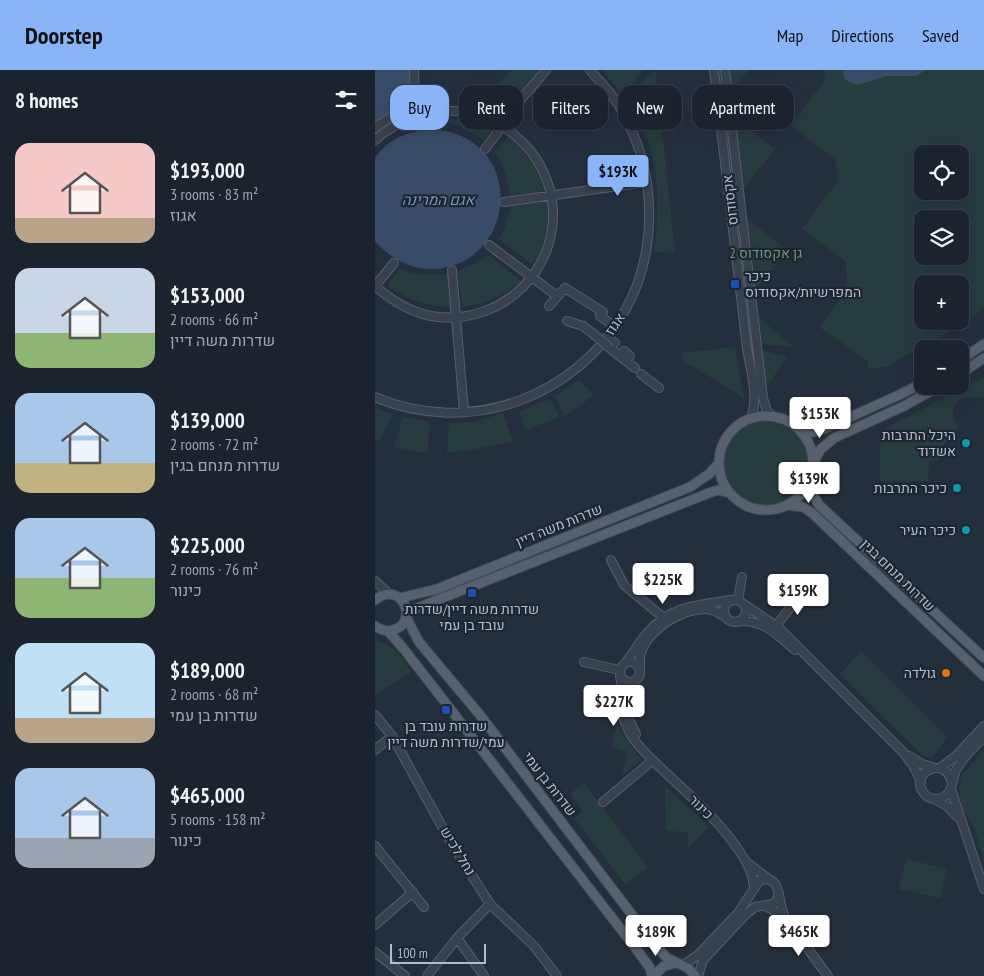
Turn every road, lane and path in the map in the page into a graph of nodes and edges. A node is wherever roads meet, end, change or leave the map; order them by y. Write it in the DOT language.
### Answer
graph roads {
  1 [pos="414,70"];
  2 [pos="545,70"];
  3 [pos="714,70"];
  4 [pos="725,70"];
  5 [pos="590,71"];
  6 [pos="523,96"];
  7 [pos="459,112"];
  8 [pos="375,128"];
  9 [pos="500,130"];
  10 [pos="508,130"];
  11 [pos="375,140"];
  12 [pos="485,149"];
  13 [pos="647,182"];
  14 [pos="551,196"];
  15 [pos="504,202"];
  16 [pos="489,245"];
  17 [pos="393,263"];
  18 [pos="452,270"];
  19 [pos="531,277"];
  20 [pos="375,286"];
  21 [pos="560,294"];
  22 [pos="549,306"];
  23 [pos="601,315"];
  24 [pos="456,317"];
  25 [pos="567,320"];
  26 [pos="615,327"];
  27 [pos="607,337"];
  28 [pos="984,344"];
  29 [pos="613,346"];
  30 [pos="624,351"];
  31 [pos="969,354"];
  32 [pos="984,358"];
  33 [pos="626,361"];
  34 [pos="969,368"];
  35 [pos="914,387"];
  36 [pos="659,388"];
  37 [pos="924,395"];
  38 [pos="375,397"];
  39 [pos="465,412"];
  40 [pos="772,416"];
  41 [pos="751,419"];
  42 [pos="799,429"];
  43 [pos="814,461"];
  44 [pos="719,463"];
  45 [pos="810,483"];
  46 [pos="730,493"];
  47 [pos="788,505"];
  48 [pos="611,560"];
  49 [pos="741,577"];
  50 [pos="375,581"];
  51 [pos="802,592"];
  52 [pos="389,594"];
  53 [pos="400,598"];
  54 [pos="375,600"];
  55 [pos="737,601"];
  56 [pos="407,616"];
  57 [pos="663,618"];
  58 [pos="727,618"];
  59 [pos="738,621"];
  60 [pos="777,626"];
  61 [pos="379,629"];
  62 [pos="984,658"];
  63 [pos="584,662"];
  64 [pos="621,670"];
  65 [pos="640,670"];
  66 [pos="824,674"];
  67 [pos="984,676"];
  68 [pos="634,682"];
  69 [pos="375,715"];
  70 [pos="984,726"];
  71 [pos="392,736"];
  72 [pos="984,737"];
  73 [pos="375,750"];
  74 [pos="903,752"];
  75 [pos="652,759"];
  76 [pos="938,768"];
  77 [pos="921,782"];
  78 [pos="951,786"];
  79 [pos="935,799"];
  80 [pos="603,802"];
  81 [pos="965,832"];
  82 [pos="375,846"];
  83 [pos="745,859"];
  84 [pos="771,881"];
  85 [pos="753,890"];
  86 [pos="984,890"];
  87 [pos="413,892"];
  88 [pos="779,892"];
  89 [pos="490,904"];
  90 [pos="764,906"];
  91 [pos="424,907"];
  92 [pos="375,924"];
  93 [pos="788,924"];
  94 [pos="457,938"];
  95 [pos="375,952"];
  96 [pos="679,964"];
  97 [pos="405,976"];
  98 [pos="427,976"];
  99 [pos="484,976"];
  100 [pos="557,976"];
  101 [pos="653,976"];
  102 [pos="696,976"];
  103 [pos="828,976"];
  1 -- 8 [label="street"];
  2 -- 6 [label="street"];
  3 -- 41 [label="street, אקסודוס"];
  4 -- 40 [label="street, אקסודוס"];
  5 -- 13 [label="street, אגוז"];
  7 -- 11 [label="street"];
  9 -- 12 [label="street"];
  10 -- 14 [label="street"];
  13 -- 14 [label="street"];
  13 -- 26 [label="street, אגוז"];
  14 -- 15 [label="street"];
  14 -- 19 [label="street"];
  16 -- 19 [label="street"];
  17 -- 20 [label="street"];
  18 -- 24 [label="street"];
  19 -- 21 [label="street"];
  19 -- 24 [label="street"];
  20 -- 24 [label="street"];
  21 -- 22 [label="street"];
  21 -- 23 [label="street"];
  21 -- 23 [label="street"];
  23 -- 26 [label="street"];
  24 -- 39 [label="street"];
  25 -- 29 [label="street, bridge"];
  26 -- 27 [label="street, אגוז"];
  27 -- 29 [label="street"];
  27 -- 39 [label="street, אגוז"];
  28 -- 31 [label="main road"];
  29 -- 33 [label="street"];
  30 -- 33 [label="street"];
  32 -- 34 [label="main road"];
  33 -- 36 [label="street"];
  35 -- 42 [label="main road"];
  37 -- 43 [label="main road"];
  38 -- 39 [label="street, אגוז"];
  40 -- 41 [label="main road"];
  40 -- 42 [label="main road"];
  41 -- 44 [label="main road"];
  42 -- 43 [label="main road"];
  43 -- 45 [label="main road"];
  44 -- 46 [label="main road"];
  44 -- 53 [label="main road, שדרות משה דיין"];
  45 -- 47 [label="main road"];
  45 -- 62 [label="main road, שדרות מנחם בגין"];
  46 -- 47 [label="main road"];
  46 -- 56 [label="main road, שדרות משה דיין"];
  47 -- 67 [label="main road, שדרות מנחם בגין"];
  48 -- 57 [label="street"];
  49 -- 55 [label="street"];
  50 -- 52 [label="street"];
  51 -- 60 [label="street"];
  52 -- 53 [label="main road"];
  52 -- 54 [label="main road"];
  53 -- 56 [label="main road"];
  55 -- 57 [label="street"];
  55 -- 58 [label="street"];
  55 -- 59 [label="street"];
  55 -- 60 [label="street"];
  56 -- 61 [label="main road, שדרות משה דיין"];
  56 -- 96 [label="main road, שדרות בן עמי"];
  57 -- 64 [label="street"];
  58 -- 59 [label="street"];
  58 -- 65 [label="street"];
  59 -- 66 [label="street"];
  60 -- 66 [label="street"];
  61 -- 101 [label="main road"];
  63 -- 64 [label="street"];
  64 -- 65 [label="street"];
  64 -- 68 [label="street"];
  64 -- 75 [label="street, כינור"];
  65 -- 68 [label="street"];
  66 -- 74 [label="street"];
  68 -- 75 [label="street, כינור"];
  69 -- 71 [label="street, נחל לכיש"];
  70 -- 76 [label="street"];
  71 -- 73 [label="street"];
  71 -- 89 [label="street, נחל לכיש"];
  72 -- 78 [label="street"];
  74 -- 76 [label="street"];
  74 -- 77 [label="street"];
  75 -- 80 [label="street"];
  75 -- 83 [label="street, כינור"];
  76 -- 77 [label="street"];
  76 -- 78 [label="street"];
  77 -- 79 [label="street"];
  78 -- 79 [label="street"];
  78 -- 81 [label="street"];
  79 -- 81 [label="street"];
  81 -- 86 [label="street"];
  82 -- 87 [label="street"];
  83 -- 84 [label="street, כינור"];
  83 -- 85 [label="street, כינור"];
  84 -- 85 [label="street"];
  84 -- 88 [label="street"];
  85 -- 90 [label="street"];
  85 -- 96 [label="street"];
  87 -- 91 [label="street"];
  87 -- 92 [label="street"];
  88 -- 90 [label="street"];
  88 -- 93 [label="street"];
  89 -- 94 [label="street"];
  89 -- 100 [label="street, נחל לכיש"];
  90 -- 93 [label="street"];
  90 -- 102 [label="street"];
  93 -- 103 [label="street"];
  94 -- 98 [label="street"];
  94 -- 99 [label="street"];
  95 -- 97 [label="street"];
  96 -- 101 [label="main road"];
  96 -- 102 [label="main road, שדרות בן עמי"];
}
